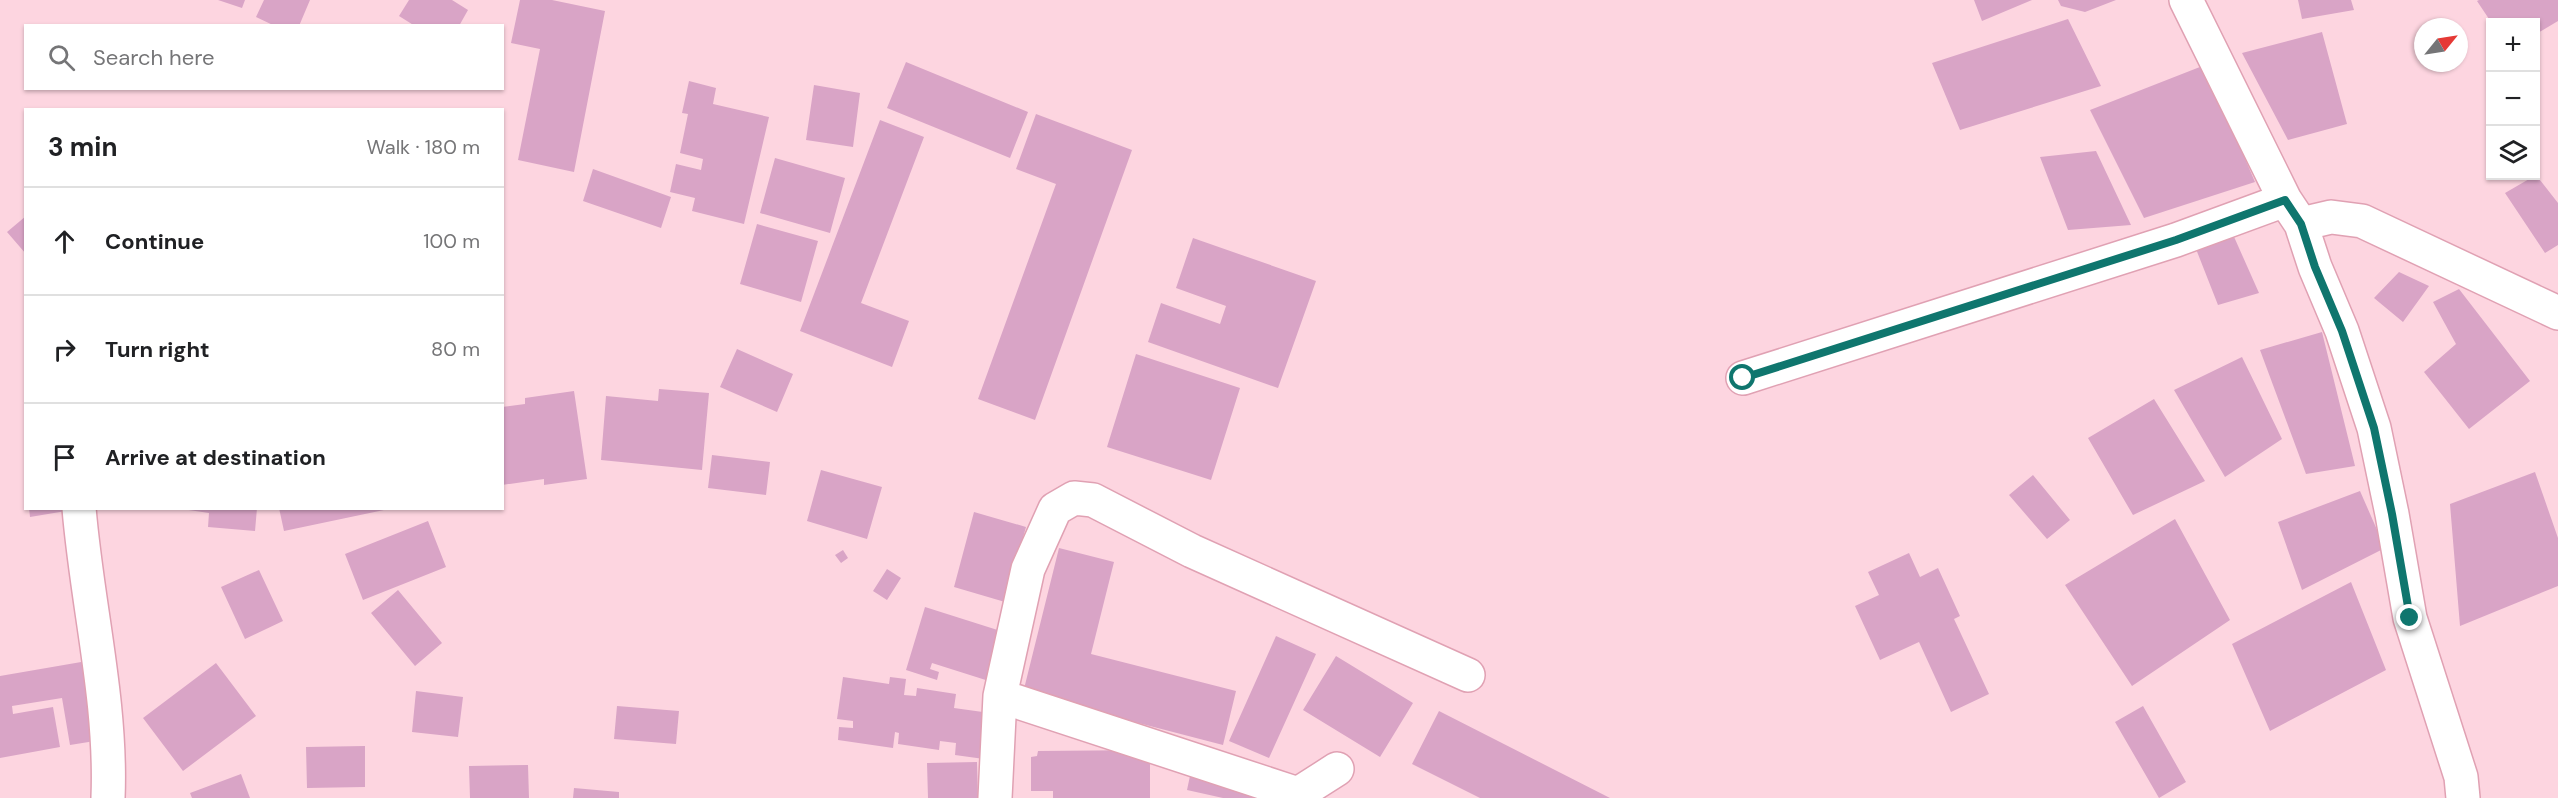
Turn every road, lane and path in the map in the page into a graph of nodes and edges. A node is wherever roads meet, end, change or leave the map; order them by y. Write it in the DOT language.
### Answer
graph roads {
  1 [pos="2186,0"];
  2 [pos="2293,212"];
  3 [pos="2558,313"];
  4 [pos="1743,378"];
  5 [pos="79,510"];
  6 [pos="1468,675"];
  7 [pos="999,696"];
  8 [pos="1337,769"];
  9 [pos="108,798"];
  10 [pos="995,798"];
  11 [pos="2463,798"];
  1 -- 2 [label="street"];
  2 -- 3 [label="street"];
  2 -- 4 [label="street"];
  2 -- 11 [label="street"];
  5 -- 9 [label="street"];
  6 -- 7 [label="street"];
  7 -- 8 [label="street"];
  7 -- 10 [label="street"];
}
